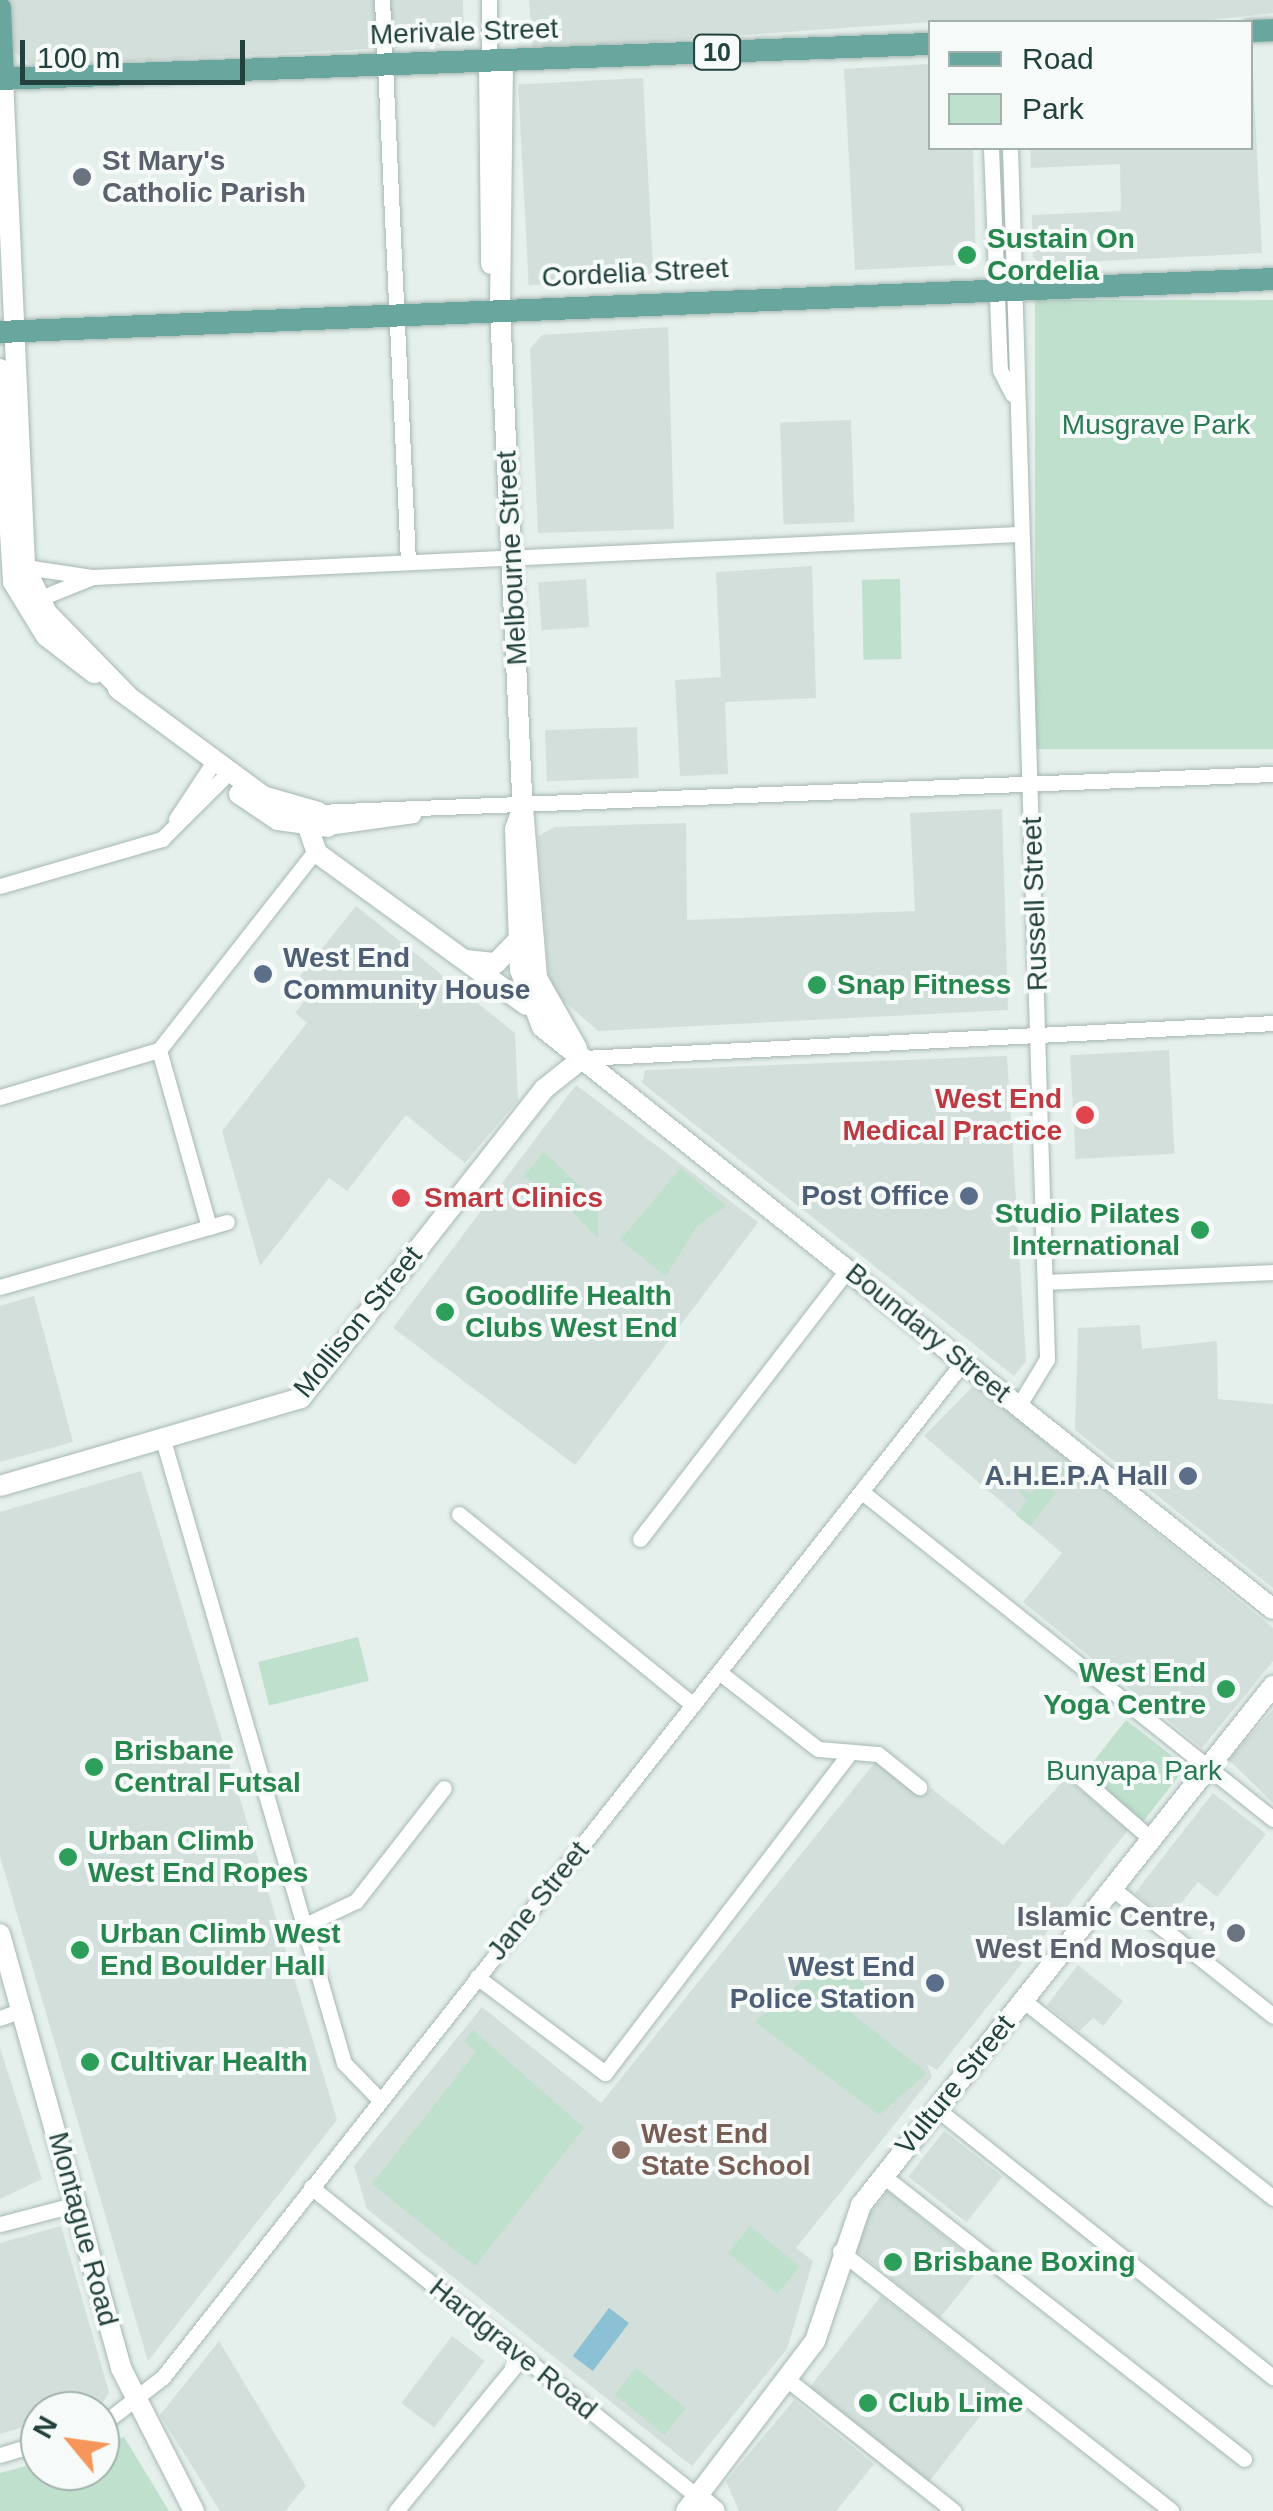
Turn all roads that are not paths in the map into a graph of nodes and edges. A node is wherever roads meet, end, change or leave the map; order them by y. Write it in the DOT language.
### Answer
graph roads {
  1 [pos="382,0"];
  2 [pos="489,0"];
  3 [pos="0,8"];
  4 [pos="928,44"];
  5 [pos="496,61"];
  6 [pos="384,66"];
  7 [pos="1,79"];
  8 [pos="991,150"];
  9 [pos="1010,150"];
  10 [pos="1273,278"];
  11 [pos="1006,288"];
  12 [pos="500,309"];
  13 [pos="394,314"];
  14 [pos="6,332"];
  15 [pos="0,369"];
  16 [pos="1018,534"];
  17 [pos="512,557"];
  18 [pos="408,562"];
  19 [pos="11,563"];
  20 [pos="93,576"];
  21 [pos="7,588"];
  22 [pos="38,599"];
  23 [pos="128,695"];
  24 [pos="210,765"];
  25 [pos="1273,774"];
  26 [pos="1030,785"];
  27 [pos="523,806"];
  28 [pos="318,822"];
  29 [pos="315,850"];
  30 [pos="344,870"];
  31 [pos="0,886"];
  32 [pos="518,939"];
  33 [pos="450,953"];
  34 [pos="528,1006"];
  35 [pos="1273,1022"];
  36 [pos="1039,1033"];
  37 [pos="159,1050"];
  38 [pos="582,1058"];
  39 [pos="0,1097"];
  40 [pos="226,1222"];
  41 [pos="210,1227"];
  42 [pos="848,1269"];
  43 [pos="1273,1272"];
  44 [pos="1046,1282"];
  45 [pos="0,1287"];
  46 [pos="964,1361"];
  47 [pos="1019,1405"];
  48 [pos="163,1440"];
  49 [pos="0,1486"];
  50 [pos="862,1492"];
  51 [pos="459,1514"];
  52 [pos="640,1540"];
  53 [pos="1273,1608"];
  54 [pos="720,1672"];
  55 [pos="1273,1686"];
  56 [pos="693,1705"];
  57 [pos="850,1752"];
  58 [pos="1208,1768"];
  59 [pos="1080,1777"];
  60 [pos="920,1787"];
  61 [pos="444,1788"];
  62 [pos="1273,1818"];
  63 [pos="1151,1839"];
  64 [pos="1112,1889"];
  65 [pos="304,1926"];
  66 [pos="0,1934"];
  67 [pos="478,1977"];
  68 [pos="1024,2000"];
  69 [pos="22,2010"];
  70 [pos="1273,2016"];
  71 [pos="0,2018"];
  72 [pos="379,2099"];
  73 [pos="936,2109"];
  74 [pos="882,2175"];
  75 [pos="310,2187"];
  76 [pos="1273,2198"];
  77 [pos="77,2204"];
  78 [pos="0,2224"];
  79 [pos="839,2251"];
  80 [pos="522,2357"];
  81 [pos="1273,2377"];
  82 [pos="788,2380"];
  83 [pos="135,2404"];
  84 [pos="120,2413"];
  85 [pos="1244,2460"];
  86 [pos="692,2504"];
  87 [pos="194,2511"];
  88 [pos="396,2511"];
  89 [pos="716,2511"];
  90 [pos="954,2511"];
  91 [pos="1171,2511"];
  1 -- 6 [label="street"];
  2 -- 5 [label="street, Melbourne Street"];
  3 -- 7 [label="main road"];
  4 -- 5 [label="main road, Merivale Street / 10"];
  5 -- 6 [label="main road, Merivale Street / 10"];
  5 -- 12 [label="street, Melbourne Street"];
  6 -- 7 [label="main road, Merivale Street / 10"];
  6 -- 13 [label="street"];
  7 -- 14 [label="street"];
  8 -- 11 [label="street, Russell Street"];
  9 -- 11 [label="street, Russell Street"];
  10 -- 11 [label="main road, Cordelia Street"];
  11 -- 12 [label="main road, Cordelia Street"];
  11 -- 16 [label="street, Russell Street"];
  12 -- 13 [label="main road, Cordelia Street"];
  12 -- 17 [label="street, Melbourne Street"];
  13 -- 14 [label="main road, Cordelia Street"];
  13 -- 18 [label="street"];
  14 -- 19 [label="street"];
  15 -- 19 [label="street"];
  16 -- 17 [label="street"];
  16 -- 26 [label="street, Russell Street"];
  17 -- 18 [label="street"];
  17 -- 27 [label="street, Melbourne Street"];
  18 -- 20 [label="street"];
  19 -- 20 [label="street"];
  19 -- 21 [label="street"];
  19 -- 22 [label="street"];
  20 -- 22 [label="street"];
  21 -- 22 [label="street"];
  21 -- 23 [label="street"];
  22 -- 23 [label="street"];
  23 -- 24 [label="street"];
  24 -- 28 [label="street"];
  24 -- 28 [label="street"];
  24 -- 31 [label="street"];
  25 -- 26 [label="street"];
  26 -- 27 [label="street"];
  26 -- 36 [label="street, Russell Street"];
  27 -- 28 [label="street"];
  27 -- 32 [label="street, Melbourne Street"];
  27 -- 38 [label="street, Melbourne Street"];
  28 -- 29 [label="street"];
  28 -- 30 [label="street"];
  29 -- 30 [label="street"];
  29 -- 37 [label="street"];
  30 -- 33 [label="street"];
  32 -- 33 [label="street"];
  32 -- 34 [label="street, Melbourne Street"];
  33 -- 34 [label="street"];
  34 -- 38 [label="street"];
  35 -- 36 [label="street"];
  36 -- 38 [label="street"];
  36 -- 44 [label="street, Russell Street"];
  37 -- 39 [label="street"];
  37 -- 41 [label="street"];
  38 -- 42 [label="street, Boundary Street"];
  38 -- 48 [label="street, Mollison Street"];
  40 -- 41 [label="street"];
  41 -- 45 [label="street"];
  42 -- 46 [label="street, Boundary Street"];
  42 -- 52 [label="street"];
  43 -- 44 [label="street"];
  44 -- 47 [label="street, Russell Street"];
  46 -- 47 [label="street, Boundary Street"];
  46 -- 50 [label="street, Jane Street"];
  47 -- 53 [label="street, Boundary Street"];
  48 -- 49 [label="street, Mollison Street"];
  48 -- 65 [label="street"];
  50 -- 54 [label="street, Jane Street"];
  50 -- 58 [label="street"];
  51 -- 56 [label="street"];
  54 -- 56 [label="street, Jane Street"];
  54 -- 57 [label="street"];
  55 -- 58 [label="street, Vulture Street"];
  56 -- 67 [label="street, Jane Street"];
  57 -- 60 [label="street"];
  57 -- 67 [label="street"];
  58 -- 62 [label="street"];
  58 -- 63 [label="street, Vulture Street"];
  59 -- 63 [label="street"];
  61 -- 65 [label="street"];
  63 -- 64 [label="street, Vulture Street"];
  64 -- 68 [label="street, Vulture Street"];
  64 -- 70 [label="street"];
  65 -- 72 [label="street"];
  66 -- 69 [label="street, Montague Road"];
  67 -- 72 [label="street, Jane Street"];
  68 -- 73 [label="street, Vulture Street"];
  68 -- 76 [label="street"];
  69 -- 71 [label="street"];
  69 -- 77 [label="street, Montague Road"];
  72 -- 75 [label="street, Jane Street"];
  73 -- 74 [label="street, Vulture Street"];
  73 -- 81 [label="street"];
  74 -- 79 [label="street, Vulture Street"];
  74 -- 85 [label="street"];
  75 -- 80 [label="street, Hardgrave Road"];
  75 -- 83 [label="street, Jane Street"];
  77 -- 78 [label="street"];
  77 -- 83 [label="street, Montague Road"];
  79 -- 82 [label="street, Vulture Street"];
  79 -- 91 [label="street"];
  80 -- 86 [label="street, Hardgrave Road"];
  80 -- 88 [label="street"];
  82 -- 86 [label="street, Vulture Street"];
  82 -- 90 [label="street"];
  83 -- 84 [label="street, Jane Street"];
  83 -- 87 [label="street, Montague Road"];
  86 -- 89 [label="street, Hardgrave Road"];
}
